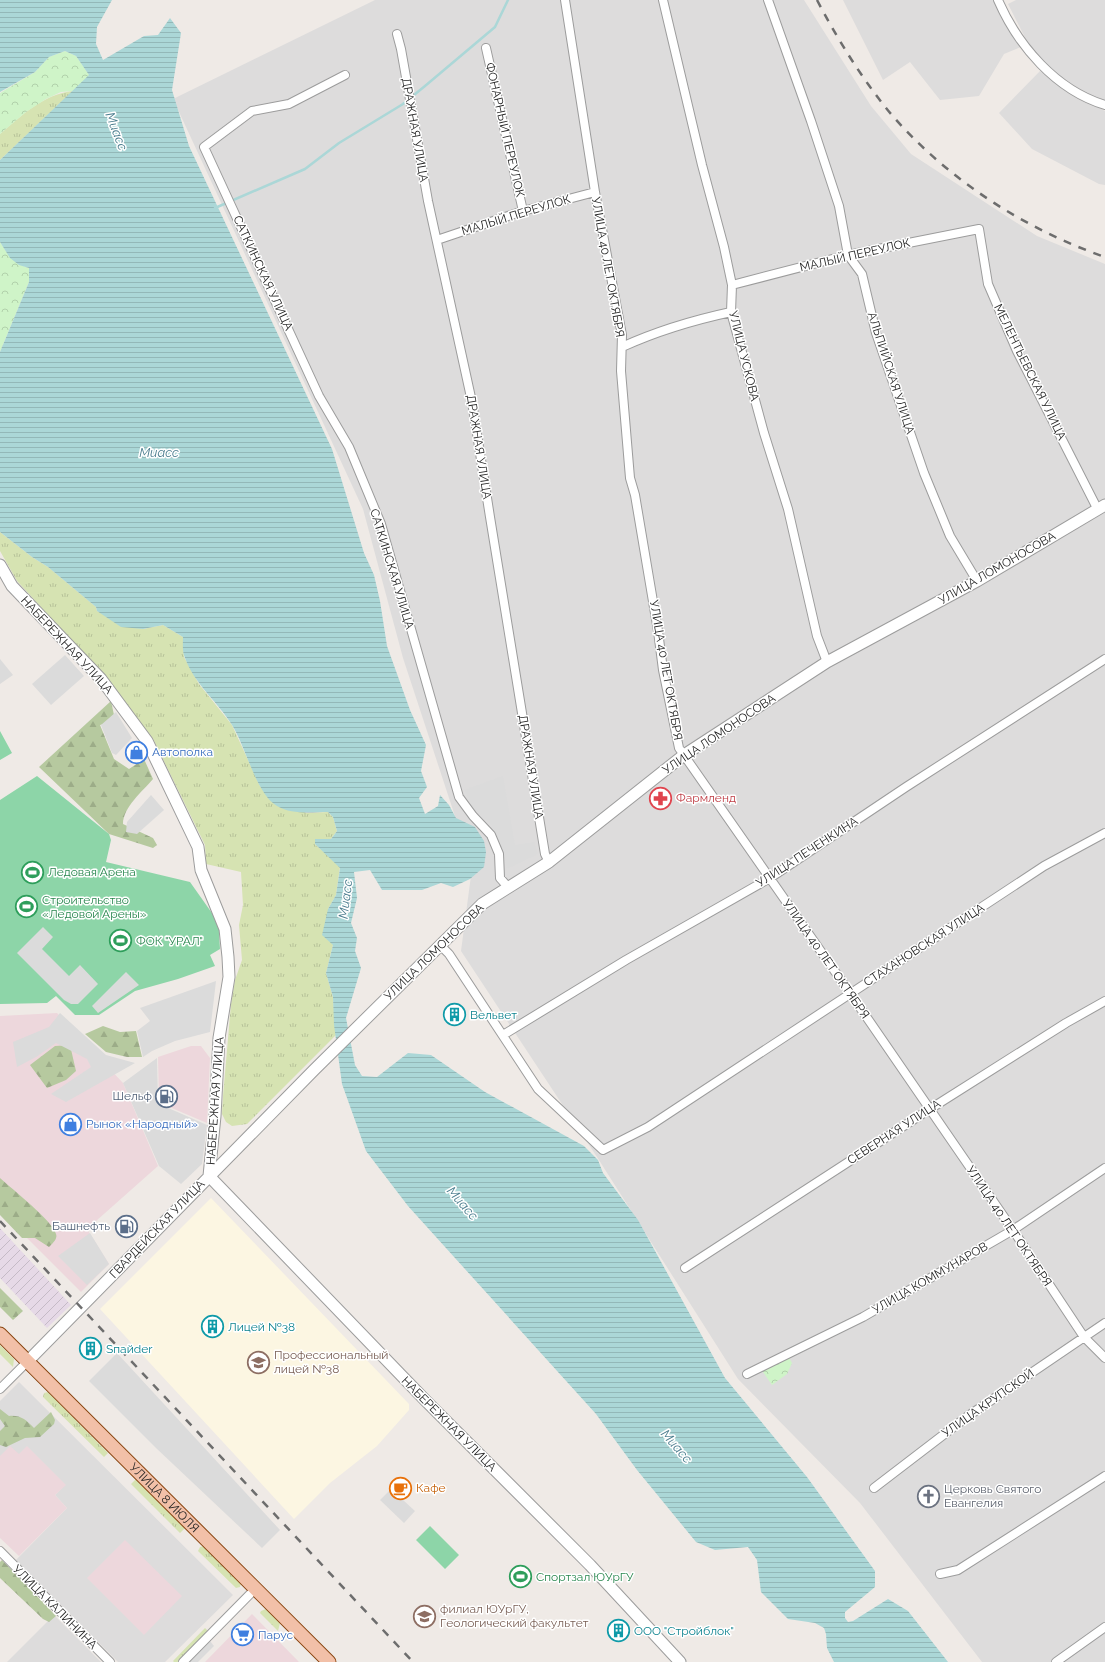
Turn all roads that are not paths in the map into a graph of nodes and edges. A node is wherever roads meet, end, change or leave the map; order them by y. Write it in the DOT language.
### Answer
graph roads {
  1 [pos="565,0"];
  2 [pos="663,0"];
  3 [pos="768,0"];
  4 [pos="1002,1"];
  5 [pos="397,34"];
  6 [pos="486,48"];
  7 [pos="345,75"];
  8 [pos="1105,106"];
  9 [pos="595,192"];
  10 [pos="523,211"];
  11 [pos="979,229"];
  12 [pos="437,240"];
  13 [pos="848,255"];
  14 [pos="732,285"];
  15 [pos="731,312"];
  16 [pos="622,347"];
  17 [pos="1101,507"];
  18 [pos="0,565"];
  19 [pos="977,581"];
  20 [pos="1105,659"];
  21 [pos="827,662"];
  22 [pos="684,755"];
  23 [pos="1105,833"];
  24 [pos="549,862"];
  25 [pos="770,878"];
  26 [pos="508,887"];
  27 [pos="440,945"];
  28 [pos="850,993"];
  29 [pos="1105,1001"];
  30 [pos="503,1034"];
  31 [pos="314,1070"];
  32 [pos="930,1109"];
  33 [pos="1105,1168"];
  34 [pos="209,1176"];
  35 [pos="1013,1230"];
  36 [pos="685,1268"];
  37 [pos="1105,1323"];
  38 [pos="0,1334"];
  39 [pos="1084,1337"];
  40 [pos="1105,1358"];
  41 [pos="27,1362"];
  42 [pos="746,1374"];
  43 [pos="0,1389"];
  44 [pos="1105,1476"];
  45 [pos="874,1488"];
  46 [pos="0,1551"];
  47 [pos="940,1574"];
  48 [pos="256,1588"];
  49 [pos="1105,1627"];
  50 [pos="110,1662"];
  51 [pos="183,1662"];
  52 [pos="329,1662"];
  53 [pos="680,1662"];
  54 [pos="1056,1662"];
  1 -- 9 [label="street, УЛИЦА 40 ЛЕТ ОКТЯБРЯ"];
  2 -- 14 [label="street, УЛИЦА УСКОВА"];
  3 -- 13 [label="street, АЛЬПИЙСКАЯ УЛИЦА"];
  4 -- 8 [label="street"];
  5 -- 12 [label="street, ДРАЖНАЯ УЛИЦА"];
  6 -- 10 [label="street, ФОНАРНЫЙ ПЕРЕУЛОК"];
  7 -- 26 [label="street, САТКИНСКАЯ УЛИЦА"];
  9 -- 10 [label="street, МАЛЫЙ ПЕРЕУЛОК"];
  9 -- 16 [label="street, УЛИЦА 40 ЛЕТ ОКТЯБРЯ"];
  10 -- 12 [label="street, МАЛЫЙ ПЕРЕУЛОК"];
  11 -- 13 [label="street, МАЛЫЙ ПЕРЕУЛОК"];
  11 -- 17 [label="street, МЕЛЕНТЬЕВСКАЯ УЛИЦА"];
  12 -- 24 [label="street, ДРАЖНАЯ УЛИЦА"];
  13 -- 14 [label="street, МАЛЫЙ ПЕРЕУЛОК"];
  13 -- 19 [label="street, АЛЬПИЙСКАЯ УЛИЦА"];
  14 -- 15 [label="street, УЛИЦА УСКОВА"];
  15 -- 16 [label="street"];
  15 -- 21 [label="street, УЛИЦА УСКОВА"];
  16 -- 22 [label="street, УЛИЦА 40 ЛЕТ ОКТЯБРЯ"];
  17 -- 19 [label="street, УЛИЦА ЛОМОНОСОВА"];
  18 -- 34 [label="street, НАБЕРЕЖНАЯ УЛИЦА"];
  19 -- 21 [label="street, УЛИЦА ЛОМОНОСОВА"];
  20 -- 25 [label="street, УЛИЦА ПЕЧЕНКИНА"];
  21 -- 22 [label="street, УЛИЦА ЛОМОНОСОВА"];
  22 -- 24 [label="street, УЛИЦА ЛОМОНОСОВА"];
  22 -- 25 [label="street, УЛИЦА 40 ЛЕТ ОКТЯБРЯ"];
  23 -- 28 [label="street, СТАХАНОВСКАЯ УЛИЦА"];
  24 -- 26 [label="street, УЛИЦА ЛОМОНОСОВА"];
  25 -- 28 [label="street, УЛИЦА 40 ЛЕТ ОКТЯБРЯ"];
  25 -- 30 [label="street, УЛИЦА ПЕЧЕНКИНА"];
  26 -- 27 [label="street, УЛИЦА ЛОМОНОСОВА"];
  27 -- 30 [label="street"];
  27 -- 31 [label="street, УЛИЦА ЛОМОНОСОВА"];
  28 -- 30 [label="street, СТАХАНОВСКАЯ УЛИЦА"];
  28 -- 32 [label="street, УЛИЦА 40 ЛЕТ ОКТЯБРЯ"];
  29 -- 32 [label="street, СЕВЕРНАЯ УЛИЦА"];
  31 -- 34 [label="street, ГВАРДЕЙСКАЯ УЛИЦА"];
  32 -- 35 [label="street, УЛИЦА 40 ЛЕТ ОКТЯБРЯ"];
  32 -- 36 [label="street, СЕВЕРНАЯ УЛИЦА"];
  33 -- 35 [label="street, УЛИЦА КОММУНАРОВ"];
  34 -- 41 [label="street, ГВАРДЕЙСКАЯ УЛИЦА"];
  34 -- 53 [label="street, НАБЕРЕЖНАЯ УЛИЦА"];
  35 -- 39 [label="street, УЛИЦА 40 ЛЕТ ОКТЯБРЯ"];
  35 -- 42 [label="street, УЛИЦА КОММУНАРОВ"];
  37 -- 39 [label="street, УЛИЦА КРУПСКОЙ"];
  38 -- 41 [label="main road, УЛИЦА 8 ИЮЛЯ"];
  39 -- 40 [label="street, УЛИЦА 40 ЛЕТ ОКТЯБРЯ"];
  39 -- 45 [label="street, УЛИЦА КРУПСКОЙ"];
  41 -- 43 [label="street, ГВАРДЕЙСКАЯ УЛИЦА"];
  41 -- 48 [label="main road, УЛИЦА 8 ИЮЛЯ"];
  44 -- 47 [label="street"];
  46 -- 50 [label="street, УЛИЦА КАЛИНИНА"];
  48 -- 51 [label="street"];
  48 -- 52 [label="main road, УЛИЦА 8 ИЮЛЯ"];
  49 -- 54 [label="street"];
}
